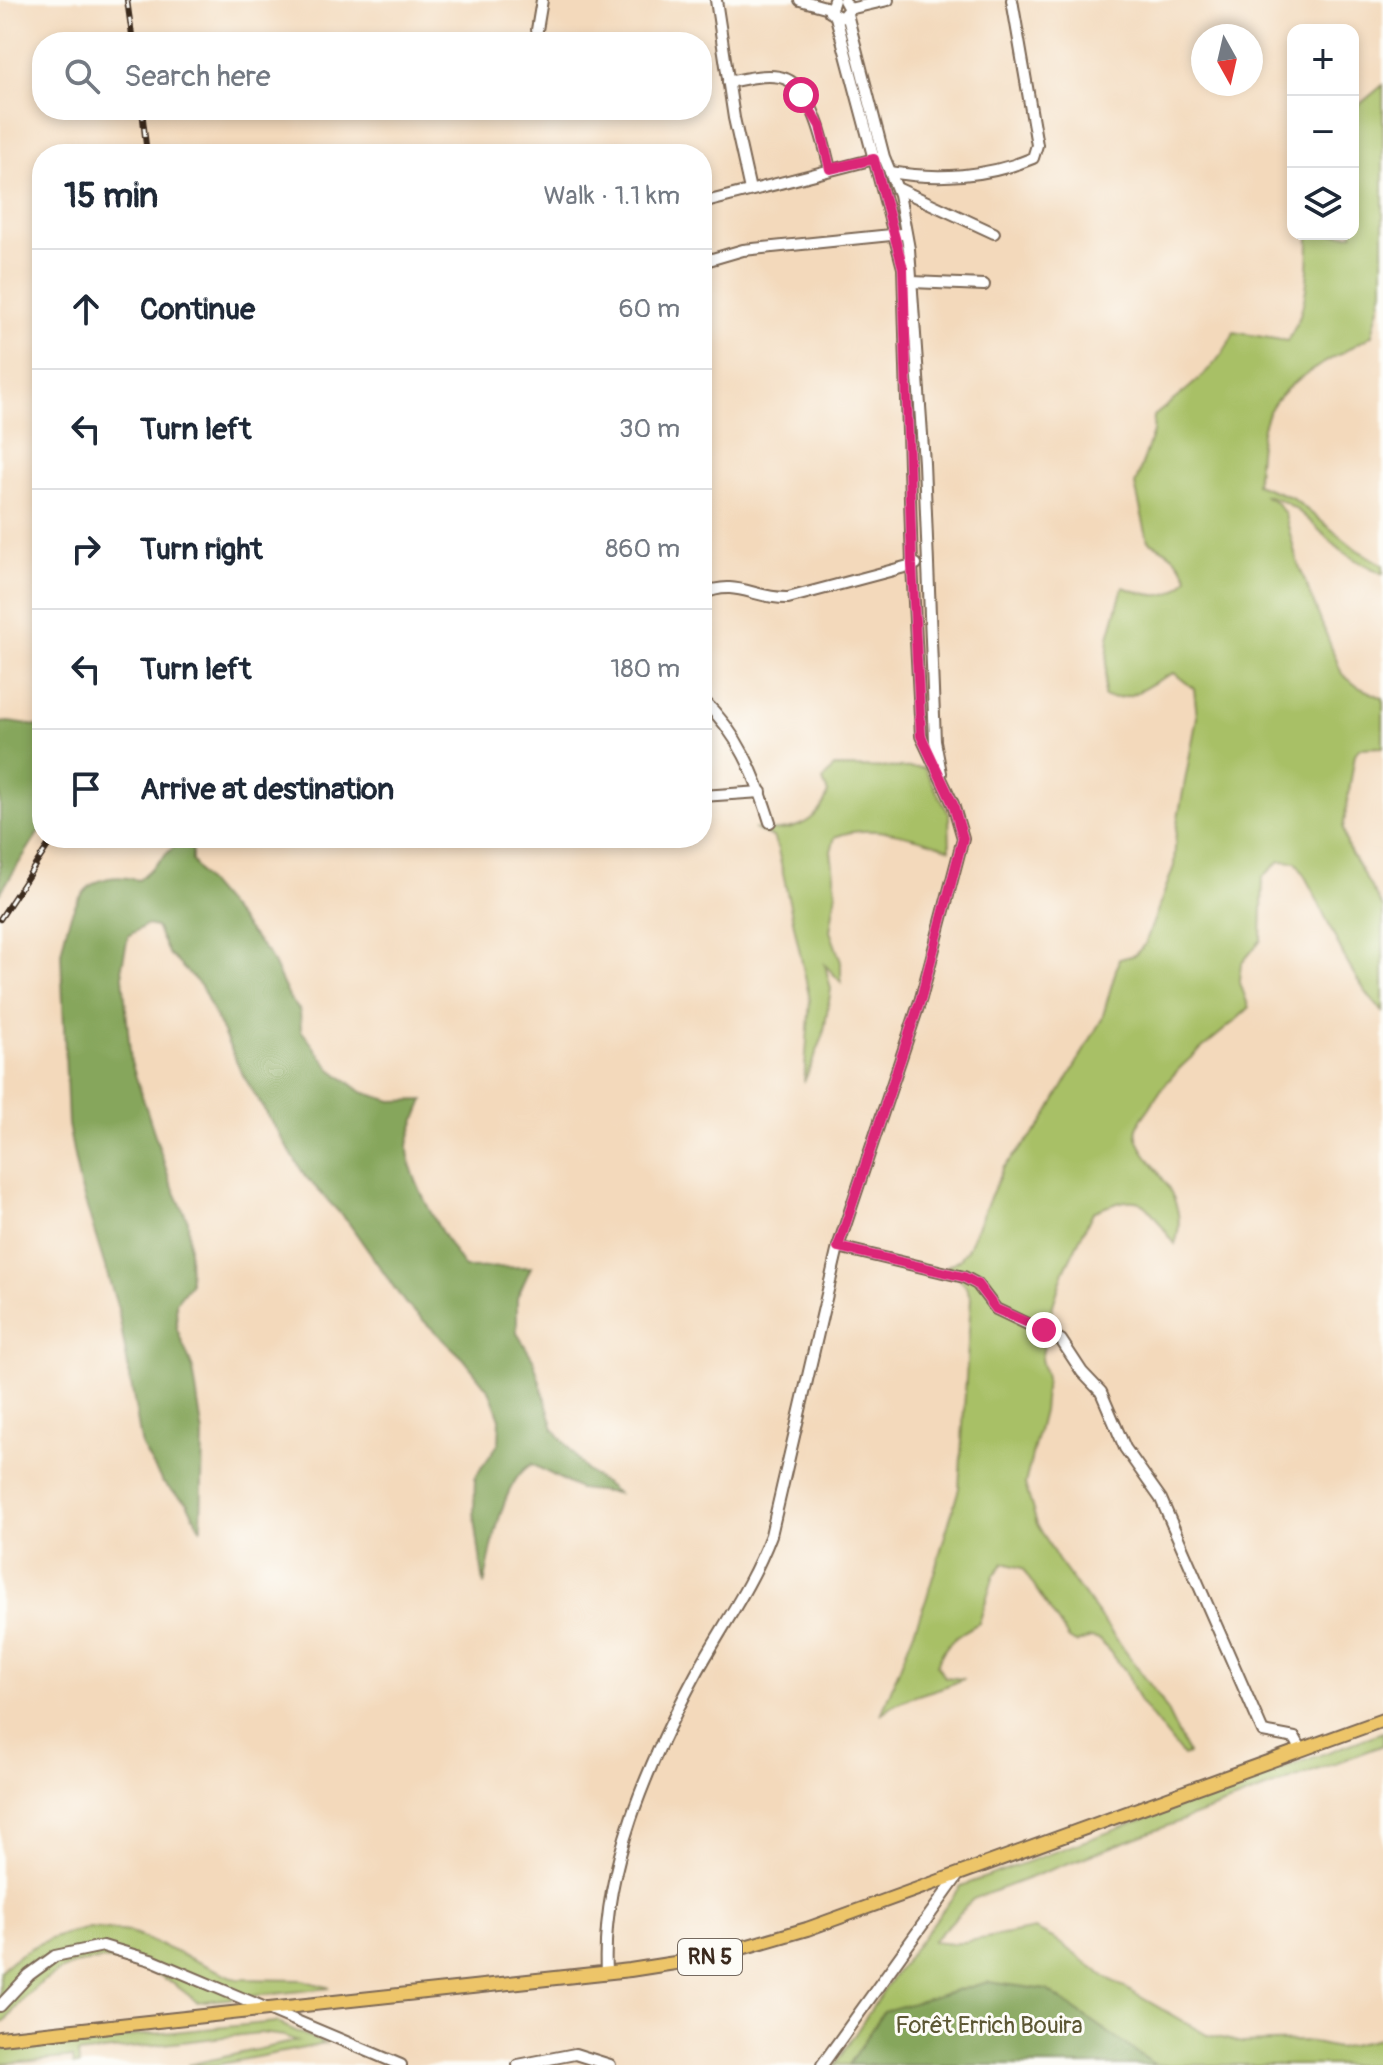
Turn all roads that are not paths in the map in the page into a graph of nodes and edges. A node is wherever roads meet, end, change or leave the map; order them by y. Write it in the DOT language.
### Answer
graph roads {
  1 [pos="542,0"];
  2 [pos="716,0"];
  3 [pos="800,0"];
  4 [pos="888,0"];
  5 [pos="1012,0"];
  6 [pos="846,4"];
  7 [pos="833,5"];
  8 [pos="537,30"];
  9 [pos="728,82"];
  10 [pos="879,158"];
  11 [pos="830,169"];
  12 [pos="890,172"];
  13 [pos="897,188"];
  14 [pos="750,190"];
  15 [pos="712,200"];
  16 [pos="994,233"];
  17 [pos="902,234"];
  18 [pos="712,259"];
  19 [pos="912,282"];
  20 [pos="984,285"];
  21 [pos="928,561"];
  22 [pos="912,565"];
  23 [pos="930,582"];
  24 [pos="913,584"];
  25 [pos="712,591"];
  26 [pos="712,711"];
  27 [pos="942,778"];
  28 [pos="761,792"];
  29 [pos="712,795"];
  30 [pos="770,822"];
  31 [pos="838,1247"];
  32 [pos="1383,1720"];
  33 [pos="1301,1749"];
  34 [pos="959,1874"];
  35 [pos="606,1972"];
  36 [pos="0,2006"];
  37 [pos="271,2009"];
  38 [pos="0,2038"];
  39 [pos="401,2065"];
  40 [pos="518,2065"];
  41 [pos="610,2065"];
  42 [pos="822,2065"];
  1 -- 8 [label="street"];
  2 -- 9 [label="street"];
  3 -- 7 [label="street"];
  4 -- 6 [label="street"];
  5 -- 12 [label="street"];
  6 -- 7 [label="street"];
  6 -- 10 [label="street"];
  7 -- 10 [label="street"];
  9 -- 11 [label="street"];
  9 -- 14 [label="street"];
  10 -- 11 [label="street"];
  10 -- 12 [label="street"];
  10 -- 17 [label="street"];
  11 -- 14 [label="street"];
  12 -- 13 [label="street"];
  13 -- 16 [label="street"];
  13 -- 17 [label="street"];
  14 -- 15 [label="street"];
  17 -- 18 [label="street"];
  17 -- 19 [label="street"];
  17 -- 22 [label="street"];
  19 -- 20 [label="street"];
  19 -- 21 [label="street"];
  21 -- 22 [label="street"];
  21 -- 23 [label="street"];
  22 -- 24 [label="street"];
  22 -- 25 [label="street"];
  23 -- 24 [label="street"];
  23 -- 27 [label="street"];
  24 -- 27 [label="street"];
  26 -- 28 [label="street"];
  27 -- 31 [label="street"];
  28 -- 29 [label="street"];
  28 -- 30 [label="street"];
  31 -- 33 [label="street"];
  31 -- 35 [label="street"];
  32 -- 33 [label="main road, RN 5"];
  33 -- 34 [label="main road, RN 5"];
  34 -- 35 [label="main road, RN 5"];
  34 -- 42 [label="street"];
  35 -- 37 [label="main road, RN 5"];
  36 -- 37 [label="street"];
  37 -- 38 [label="main road, RN 5"];
  37 -- 39 [label="street"];
  40 -- 41 [label="street"];
}
